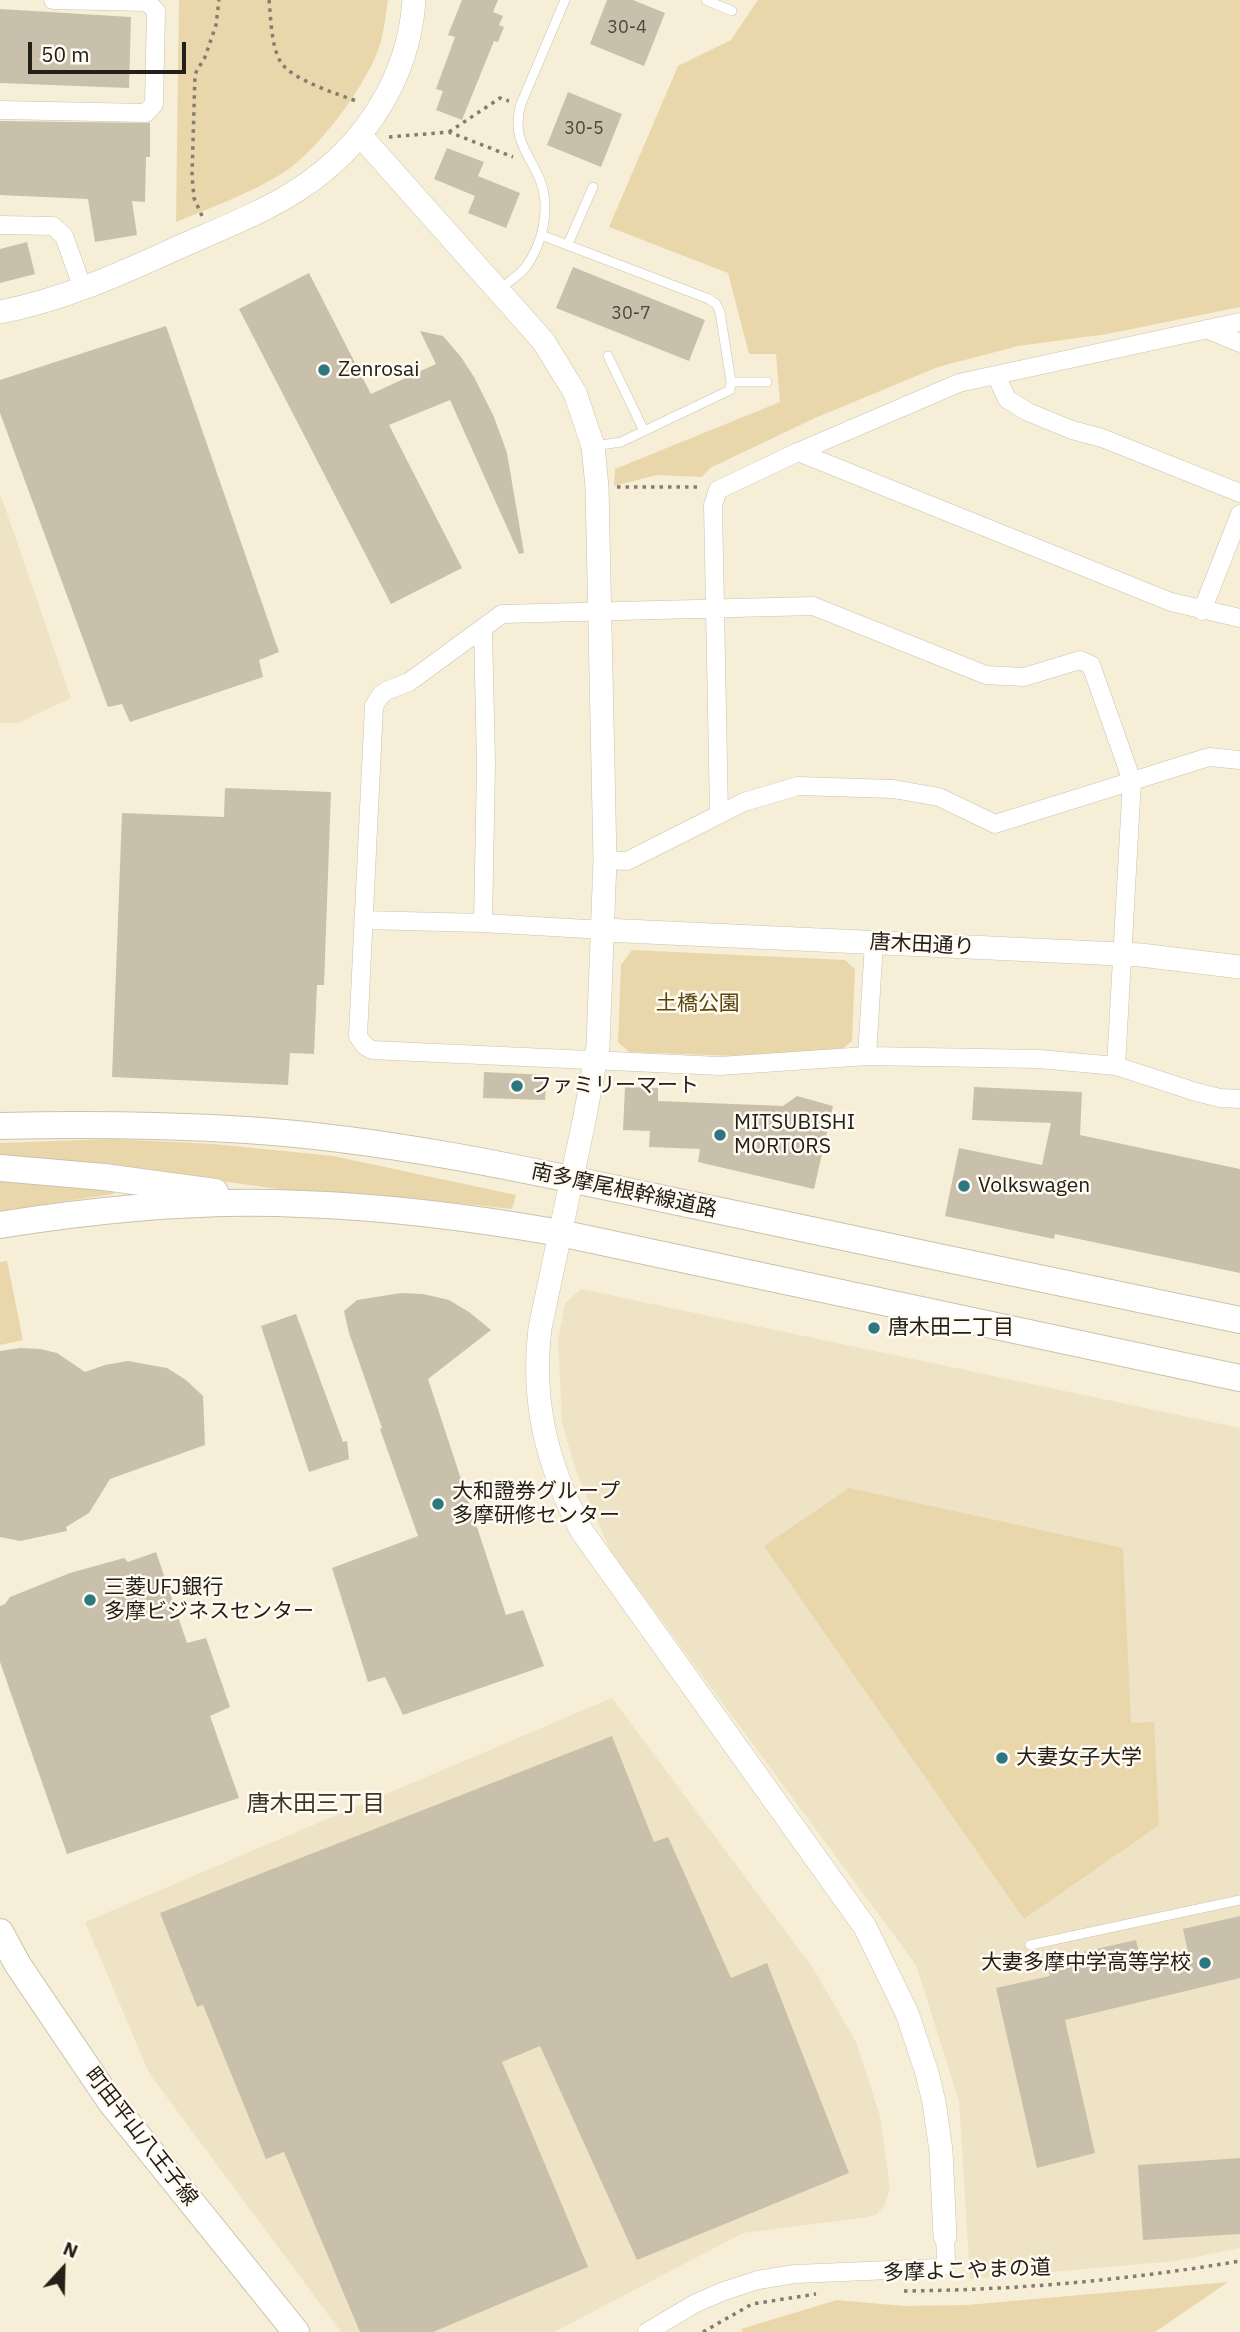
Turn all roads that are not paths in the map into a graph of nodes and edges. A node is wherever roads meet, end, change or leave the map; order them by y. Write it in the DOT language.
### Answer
graph roads {
  1 [pos="53,0"];
  2 [pos="414,0"];
  3 [pos="565,0"];
  4 [pos="706,0"];
  5 [pos="732,11"];
  6 [pos="0,110"];
  7 [pos="360,135"];
  8 [pos="593,187"];
  9 [pos="0,225"];
  10 [pos="541,234"];
  11 [pos="568,244"];
  12 [pos="83,289"];
  13 [pos="498,290"];
  14 [pos="0,312"];
  15 [pos="1240,322"];
  16 [pos="1206,329"];
  17 [pos="1240,343"];
  18 [pos="608,356"];
  19 [pos="996,375"];
  20 [pos="766,382"];
  21 [pos="732,383"];
  22 [pos="644,431"];
  23 [pos="593,446"];
  24 [pos="798,452"];
  25 [pos="1240,493"];
  26 [pos="1240,514"];
  27 [pos="714,609"];
  28 [pos="1202,611"];
  29 [pos="600,612"];
  30 [pos="1240,618"];
  31 [pos="483,628"];
  32 [pos="1240,760"];
  33 [pos="1132,781"];
  34 [pos="719,814"];
  35 [pos="605,860"];
  36 [pos="363,920"];
  37 [pos="483,923"];
  38 [pos="604,930"];
  39 [pos="873,943"];
  40 [pos="1121,955"];
  41 [pos="1240,967"];
  42 [pos="867,1056"];
  43 [pos="597,1060"];
  44 [pos="1116,1066"];
  45 [pos="1240,1099"];
  46 [pos="0,1126"];
  47 [pos="0,1168"];
  48 [pos="571,1180"];
  49 [pos="300,1203"];
  50 [pos="0,1225"];
  51 [pos="560,1233"];
  52 [pos="1240,1321"];
  53 [pos="1240,1378"];
  54 [pos="1240,1900"];
  55 [pos="0,1932"];
  56 [pos="1030,1945"];
  57 [pos="945,2236"];
  58 [pos="296,2332"];
  59 [pos="647,2332"];
  1 -- 6 [label="street"];
  2 -- 7 [label="street"];
  3 -- 10 [label="lane"];
  4 -- 5 [label="lane"];
  7 -- 12 [label="street"];
  7 -- 13 [label="street"];
  8 -- 11 [label="lane"];
  9 -- 12 [label="street"];
  10 -- 11 [label="lane"];
  10 -- 13 [label="lane"];
  11 -- 21 [label="lane"];
  12 -- 14 [label="street"];
  13 -- 23 [label="street"];
  15 -- 16 [label="street"];
  16 -- 17 [label="street"];
  16 -- 19 [label="street"];
  18 -- 22 [label="lane"];
  19 -- 24 [label="street"];
  19 -- 25 [label="street"];
  20 -- 21 [label="lane"];
  21 -- 22 [label="lane"];
  22 -- 23 [label="lane"];
  23 -- 29 [label="street"];
  24 -- 27 [label="street"];
  24 -- 28 [label="street"];
  26 -- 28 [label="street"];
  27 -- 29 [label="street"];
  27 -- 33 [label="street"];
  27 -- 34 [label="street"];
  28 -- 30 [label="street"];
  29 -- 31 [label="street"];
  29 -- 35 [label="street"];
  31 -- 36 [label="street"];
  31 -- 37 [label="street"];
  32 -- 33 [label="street"];
  33 -- 34 [label="street"];
  33 -- 40 [label="street"];
  34 -- 35 [label="street"];
  35 -- 38 [label="street"];
  36 -- 37 [label="street"];
  36 -- 43 [label="street"];
  37 -- 38 [label="street"];
  38 -- 39 [label="street, 唐木田通り"];
  38 -- 43 [label="street"];
  39 -- 40 [label="street, 唐木田通り"];
  39 -- 42 [label="street"];
  40 -- 41 [label="street, 唐木田通り"];
  40 -- 44 [label="street"];
  42 -- 43 [label="street"];
  42 -- 44 [label="street"];
  43 -- 48 [label="street"];
  44 -- 45 [label="street"];
  46 -- 48 [label="main road, 南多摩尾根幹線道路"];
  47 -- 49 [label="main road"];
  48 -- 51 [label="street"];
  48 -- 52 [label="main road, 南多摩尾根幹線道路"];
  49 -- 50 [label="main road"];
  49 -- 51 [label="main road"];
  51 -- 53 [label="main road"];
  51 -- 57 [label="street"];
  54 -- 56 [label="lane"];
  55 -- 58 [label="main road, 町田平山八王子線"];
  57 -- 59 [label="street"];
}
